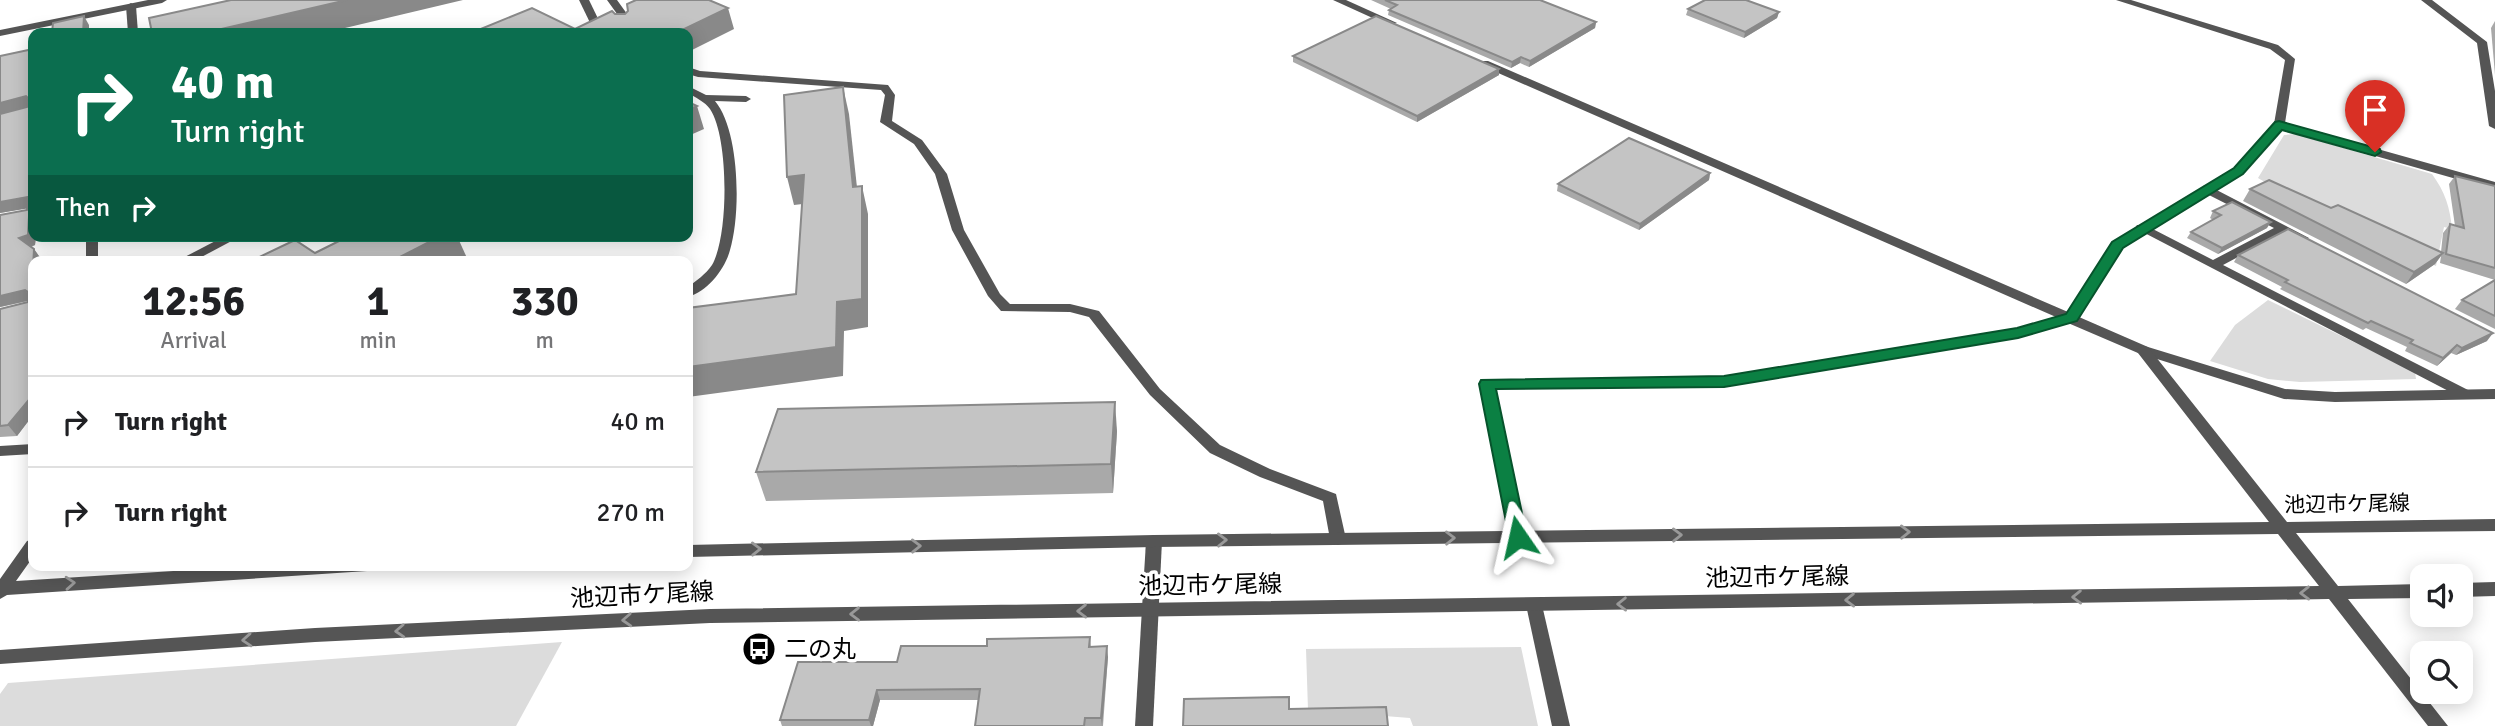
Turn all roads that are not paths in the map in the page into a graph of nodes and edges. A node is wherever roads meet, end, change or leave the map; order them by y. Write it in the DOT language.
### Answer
graph roads {
  1 [pos="162,0"];
  2 [pos="584,0"];
  3 [pos="612,0"];
  4 [pos="1339,0"];
  5 [pos="2121,0"];
  6 [pos="2426,0"];
  7 [pos="131,6"];
  8 [pos="1401,27"];
  9 [pos="133,28"];
  10 [pos="598,28"];
  11 [pos="626,28"];
  12 [pos="0,33"];
  13 [pos="1475,60"];
  14 [pos="693,72"];
  15 [pos="693,92"];
  16 [pos="706,98"];
  17 [pos="746,99"];
  18 [pos="2279,125"];
  19 [pos="2495,126"];
  20 [pos="2495,186"];
  21 [pos="2207,189"];
  22 [pos="2141,228"];
  23 [pos="2283,228"];
  24 [pos="223,242"];
  25 [pos="2318,246"];
  26 [pos="193,256"];
  27 [pos="2213,265"];
  28 [pos="693,290"];
  29 [pos="2072,317"];
  30 [pos="2143,350"];
  31 [pos="2465,394"];
  32 [pos="2495,394"];
  33 [pos="28,449"];
  34 [pos="0,451"];
  35 [pos="2495,525"];
  36 [pos="1518,537"];
  37 [pos="1338,539"];
  38 [pos="1154,541"];
  39 [pos="693,551"];
  40 [pos="28,552"];
  41 [pos="279,571"];
  42 [pos="2495,589"];
  43 [pos="1,590"];
  44 [pos="2473,590"];
  45 [pos="2410,591"];
  46 [pos="1534,605"];
  47 [pos="1150,610"];
  48 [pos="0,657"];
  49 [pos="1144,726"];
  50 [pos="1561,726"];
  51 [pos="2440,726"];
  1 -- 7 [label="street"];
  2 -- 10 [label="street"];
  3 -- 11 [label="street"];
  4 -- 8 [label="street"];
  5 -- 18 [label="street"];
  6 -- 19 [label="street"];
  7 -- 9 [label="street"];
  7 -- 12 [label="street"];
  13 -- 29 [label="street"];
  14 -- 37 [label="street"];
  15 -- 16 [label="street"];
  16 -- 17 [label="street"];
  16 -- 28 [label="street"];
  18 -- 20 [label="street"];
  18 -- 21 [label="street"];
  21 -- 22 [label="street"];
  21 -- 23 [label="street"];
  22 -- 27 [label="street"];
  22 -- 29 [label="street"];
  23 -- 25 [label="street"];
  23 -- 27 [label="street"];
  24 -- 26 [label="street"];
  27 -- 31 [label="street"];
  29 -- 30 [label="street"];
  29 -- 36 [label="street"];
  30 -- 31 [label="street"];
  30 -- 51 [label="street"];
  31 -- 32 [label="street"];
  33 -- 34 [label="street"];
  36 -- 35 [label="street, 池辺市ケ尾線, one-way"];
  37 -- 36 [label="street, 池辺市ケ尾線, one-way"];
  38 -- 37 [label="street, 池辺市ケ尾線, one-way"];
  39 -- 38 [label="street, 池辺市ケ尾線, one-way"];
  38 -- 47 [label="street"];
  40 -- 43 [label="street"];
  43 -- 41 [label="street, one-way"];
  42 -- 44 [label="street"];
  45 -- 46 [label="street, 池辺市ケ尾線, one-way"];
  46 -- 47 [label="street, 池辺市ケ尾線"];
  46 -- 50 [label="street"];
  47 -- 48 [label="street, 池辺市ケ尾線, one-way"];
  47 -- 49 [label="street"];
}
